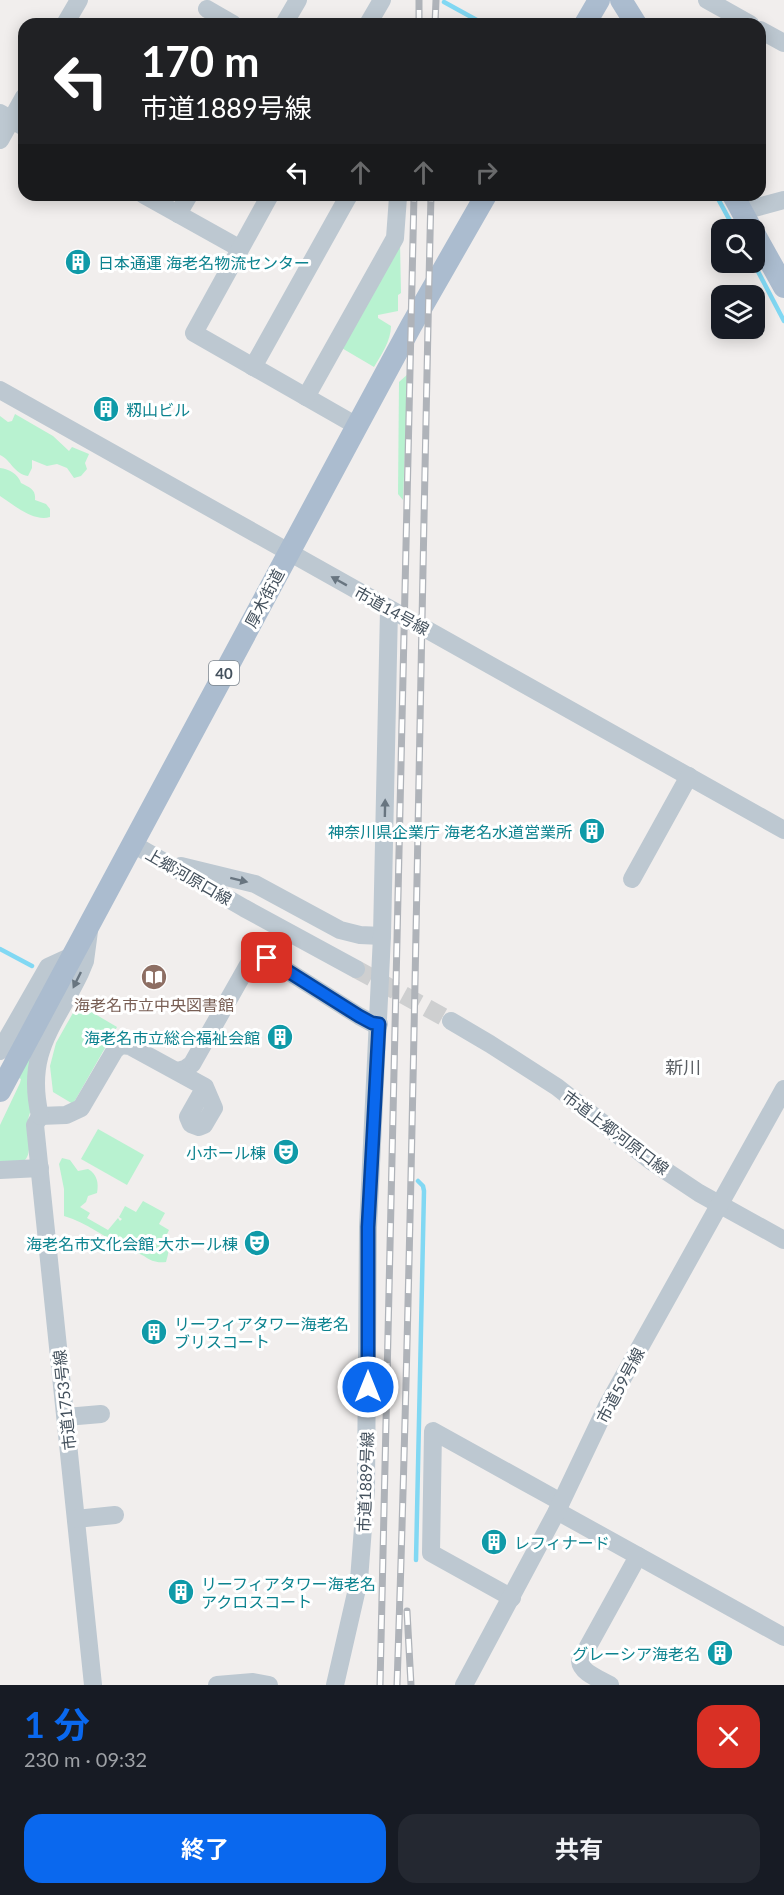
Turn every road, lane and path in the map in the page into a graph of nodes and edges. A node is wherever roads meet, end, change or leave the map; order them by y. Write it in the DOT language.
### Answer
graph roads {
  1 [pos="79,0"];
  2 [pos="298,0"];
  3 [pos="382,0"];
  4 [pos="599,0"];
  5 [pos="621,0"];
  6 [pos="707,0"];
  7 [pos="206,11"];
  8 [pos="68,18"];
  9 [pos="221,18"];
  10 [pos="288,18"];
  11 [pos="372,18"];
  12 [pos="588,18"];
  13 [pos="632,18"];
  14 [pos="739,18"];
  15 [pos="766,33"];
  16 [pos="784,43"];
  17 [pos="12,120"];
  18 [pos="0,140"];
  19 [pos="784,200"];
  20 [pos="155,201"];
  21 [pos="186,201"];
  22 [pos="266,201"];
  23 [pos="346,201"];
  24 [pos="398,201"];
  25 [pos="483,201"];
  26 [pos="178,214"];
  27 [pos="746,217"];
  28 [pos="239,248"];
  29 [pos="784,287"];
  30 [pos="253,366"];
  31 [pos="0,390"];
  32 [pos="306,397"];
  33 [pos="357,426"];
  34 [pos="289,553"];
  35 [pos="389,609"];
  36 [pos="689,777"];
  37 [pos="784,830"];
  38 [pos="133,844"];
  39 [pos="162,861"];
  40 [pos="632,879"];
  41 [pos="90,923"];
  42 [pos="382,936"];
  43 [pos="72,956"];
  44 [pos="356,969"];
  45 [pos="451,1021"];
  46 [pos="379,1024"];
  47 [pos="0,1051"];
  48 [pos="178,1071"];
  49 [pos="205,1086"];
  50 [pos="784,1089"];
  51 [pos="0,1091"];
  52 [pos="40,1116"];
  53 [pos="40,1168"];
  54 [pos="0,1170"];
  55 [pos="719,1205"];
  56 [pos="784,1240"];
  57 [pos="101,1414"];
  58 [pos="66,1417"];
  59 [pos="559,1507"];
  60 [pos="115,1515"];
  61 [pos="76,1519"];
  62 [pos="638,1556"];
  63 [pos="512,1598"];
  64 [pos="784,1637"];
  65 [pos="93,1685"];
  66 [pos="217,1685"];
  67 [pos="269,1685"];
  68 [pos="335,1685"];
  69 [pos="464,1685"];
  70 [pos="610,1685"];
  1 -- 8 [label="street"];
  2 -- 10 [label="street"];
  3 -- 11 [label="street"];
  4 -- 12 [label="main road"];
  5 -- 13 [label="main road"];
  6 -- 14 [label="street"];
  7 -- 9 [label="street"];
  15 -- 16 [label="street"];
  17 -- 18 [label="street"];
  19 -- 27 [label="street"];
  20 -- 26 [label="street"];
  21 -- 26 [label="street"];
  22 -- 28 [label="street"];
  23 -- 30 [label="street"];
  24 -- 32 [label="street"];
  25 -- 33 [label="main road, 厚木街道 / 40"];
  26 -- 28 [label="street"];
  27 -- 29 [label="main road"];
  28 -- 30 [label="street"];
  30 -- 32 [label="street"];
  31 -- 34 [label="street, 市道14号線"];
  32 -- 33 [label="street"];
  33 -- 34 [label="main road, 厚木街道 / 40"];
  35 -- 34 [label="street, 市道14号線, one-way"];
  34 -- 38 [label="main road, 厚木街道 / 40"];
  35 -- 36 [label="street, 市道14号線"];
  42 -- 35 [label="street, 市道1889号線, one-way"];
  36 -- 37 [label="street, 市道14号線"];
  36 -- 40 [label="street"];
  38 -- 39 [label="street, 上郷河原口線"];
  38 -- 41 [label="main road, 厚木街道 / 40"];
  39 -- 42 [label="street, one-way"];
  39 -- 44 [label="street, 上郷河原口線"];
  41 -- 43 [label="main road, 厚木街道 / 40"];
  41 -- 52 [label="street, 市道1753号線, one-way"];
  42 -- 46 [label="street, 市道1889号線"];
  43 -- 47 [label="street"];
  43 -- 51 [label="main road, 厚木街道 / 40"];
  45 -- 55 [label="street, 市道上郷河原口線"];
  46 -- 48 [label="street"];
  46 -- 68 [label="street, 市道1889号線"];
  48 -- 49 [label="street"];
  48 -- 52 [label="street"];
  50 -- 55 [label="street, 市道59号線"];
  52 -- 53 [label="street, 市道1753号線"];
  53 -- 54 [label="street"];
  53 -- 58 [label="street, 市道1753号線"];
  55 -- 56 [label="street, 市道上郷河原口線"];
  55 -- 59 [label="street, 市道59号線"];
  57 -- 58 [label="street"];
  58 -- 61 [label="street, 市道1753号線"];
  59 -- 62 [label="street"];
  59 -- 63 [label="street, 市道59号線"];
  59 -- 63 [label="street"];
  60 -- 61 [label="street"];
  61 -- 65 [label="street, 市道1753号線"];
  62 -- 64 [label="street"];
  62 -- 70 [label="street"];
  63 -- 69 [label="street, 市道59号線"];
  66 -- 67 [label="street"];
}
